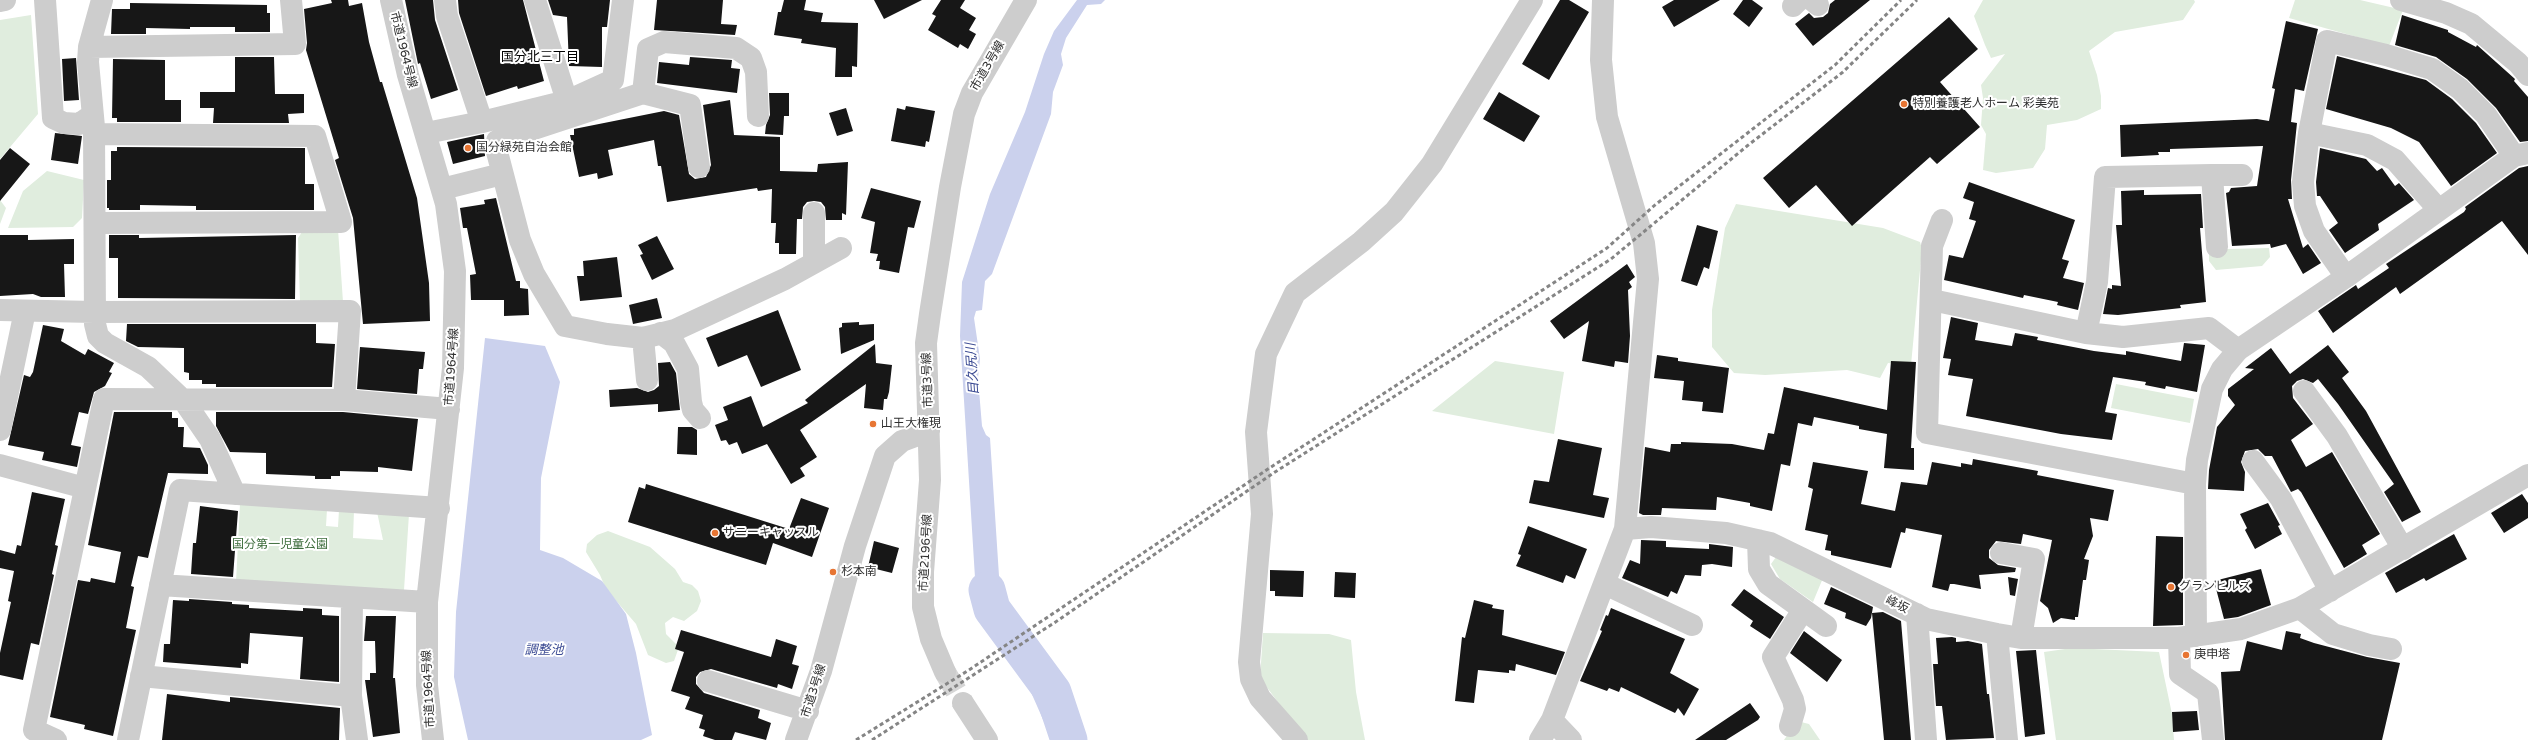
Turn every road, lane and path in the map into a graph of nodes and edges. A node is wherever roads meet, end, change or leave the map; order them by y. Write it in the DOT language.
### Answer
graph roads {
  1 [pos="5,0"];
  2 [pos="45,0"];
  3 [pos="102,0"];
  4 [pos="291,0"];
  5 [pos="392,0"];
  6 [pos="445,0"];
  7 [pos="535,0"];
  8 [pos="623,0"];
  9 [pos="1026,0"];
  10 [pos="1532,0"];
  11 [pos="1603,0"];
  12 [pos="2401,0"];
  13 [pos="0,1"];
  14 [pos="89,47"];
  15 [pos="2528,75"];
  16 [pos="643,93"];
  17 [pos="567,101"];
  18 [pos="758,116"];
  19 [pos="482,122"];
  20 [pos="93,124"];
  21 [pos="426,133"];
  22 [pos="2309,133"];
  23 [pos="2521,154"];
  24 [pos="699,167"];
  25 [pos="502,174"];
  26 [pos="2212,175"];
  27 [pos="2242,175"];
  28 [pos="442,189"];
  29 [pos="2439,210"];
  30 [pos="814,213"];
  31 [pos="1942,220"];
  32 [pos="95,223"];
  33 [pos="2217,247"];
  34 [pos="841,248"];
  35 [pos="814,261"];
  36 [pos="2346,277"];
  37 [pos="1932,300"];
  38 [pos="0,310"];
  39 [pos="25,311"];
  40 [pos="94,312"];
  41 [pos="2086,333"];
  42 [pos="652,335"];
  43 [pos="2238,350"];
  44 [pos="647,380"];
  45 [pos="2304,391"];
  46 [pos="344,400"];
  47 [pos="184,401"];
  48 [pos="449,409"];
  49 [pos="700,418"];
  50 [pos="0,430"];
  51 [pos="929,431"];
  52 [pos="2253,461"];
  53 [pos="0,465"];
  54 [pos="2525,481"];
  55 [pos="2195,484"];
  56 [pos="85,488"];
  57 [pos="234,494"];
  58 [pos="439,508"];
  59 [pos="1625,529"];
  60 [pos="1758,540"];
  61 [pos="2403,549"];
  62 [pos="2001,553"];
  63 [pos="1605,584"];
  64 [pos="160,585"];
  65 [pos="2330,590"];
  66 [pos="352,598"];
  67 [pos="427,602"];
  68 [pos="2300,608"];
  69 [pos="1803,610"];
  70 [pos="1917,614"];
  71 [pos="1692,624"];
  72 [pos="1826,626"];
  73 [pos="1997,634"];
  74 [pos="2188,637"];
  75 [pos="2021,638"];
  76 [pos="2391,649"];
  77 [pos="945,672"];
  78 [pos="141,676"];
  79 [pos="708,681"];
  80 [pos="351,696"];
  81 [pos="963,703"];
  82 [pos="808,711"];
  83 [pos="1552,720"];
  84 [pos="1790,726"];
  85 [pos="56,740"];
  86 [pos="128,740"];
  87 [pos="357,740"];
  88 [pos="433,740"];
  89 [pos="796,740"];
  90 [pos="987,740"];
  91 [pos="1297,740"];
  92 [pos="1540,740"];
  93 [pos="1571,740"];
  94 [pos="1926,740"];
  95 [pos="2008,740"];
  96 [pos="2213,740"];
  1 -- 13 [label="street"];
  2 -- 20 [label="street"];
  3 -- 14 [label="street"];
  4 -- 14 [label="street"];
  5 -- 21 [label="street, 市道1964号線"];
  6 -- 19 [label="street"];
  7 -- 17 [label="street"];
  8 -- 17 [label="street"];
  9 -- 51 [label="street, 市道3号線"];
  10 -- 91 [label="street"];
  11 -- 59 [label="street"];
  12 -- 15 [label="street"];
  14 -- 20 [label="street"];
  16 -- 18 [label="street"];
  16 -- 24 [label="street"];
  16 -- 25 [label="street"];
  17 -- 19 [label="street"];
  19 -- 21 [label="street"];
  20 -- 32 [label="street"];
  20 -- 32 [label="street"];
  21 -- 28 [label="street, 市道1964号線"];
  22 -- 23 [label="street"];
  22 -- 29 [label="street"];
  22 -- 36 [label="street"];
  23 -- 29 [label="street"];
  25 -- 28 [label="street"];
  25 -- 42 [label="street"];
  26 -- 27 [label="street"];
  26 -- 33 [label="street"];
  26 -- 41 [label="street"];
  28 -- 48 [label="street, 市道1964号線"];
  29 -- 36 [label="street"];
  30 -- 35 [label="street"];
  31 -- 37 [label="street"];
  32 -- 40 [label="street"];
  34 -- 35 [label="street"];
  35 -- 42 [label="street"];
  36 -- 43 [label="street"];
  37 -- 41 [label="street"];
  37 -- 55 [label="street"];
  38 -- 39 [label="street"];
  39 -- 40 [label="street"];
  39 -- 50 [label="street"];
  40 -- 46 [label="street"];
  40 -- 47 [label="street"];
  41 -- 43 [label="street"];
  42 -- 44 [label="street"];
  42 -- 49 [label="street"];
  43 -- 55 [label="street"];
  45 -- 61 [label="street"];
  46 -- 47 [label="street"];
  46 -- 48 [label="street"];
  47 -- 56 [label="street"];
  47 -- 57 [label="street"];
  48 -- 58 [label="street, 市道1964号線"];
  51 -- 77 [label="street, 市道2196号線"];
  51 -- 82 [label="street, 市道3号線"];
  52 -- 65 [label="street"];
  53 -- 56 [label="street"];
  54 -- 61 [label="street, 峰坂"];
  55 -- 74 [label="street"];
  56 -- 85 [label="street"];
  57 -- 58 [label="street"];
  57 -- 64 [label="street"];
  58 -- 67 [label="street, 市道1964号線"];
  59 -- 60 [label="street, 峰坂"];
  59 -- 63 [label="street"];
  60 -- 69 [label="street"];
  60 -- 70 [label="street, 峰坂"];
  61 -- 65 [label="street, 峰坂"];
  62 -- 75 [label="street"];
  63 -- 71 [label="street"];
  63 -- 83 [label="street"];
  64 -- 66 [label="street"];
  64 -- 78 [label="street"];
  65 -- 68 [label="street, 峰坂"];
  66 -- 67 [label="street"];
  66 -- 80 [label="street"];
  67 -- 88 [label="street, 市道1964号線"];
  68 -- 74 [label="street, 峰坂"];
  68 -- 76 [label="street"];
  69 -- 72 [label="street"];
  69 -- 84 [label="street"];
  70 -- 73 [label="street, 峰坂"];
  70 -- 94 [label="street"];
  73 -- 75 [label="street, 峰坂"];
  73 -- 95 [label="street"];
  74 -- 75 [label="street, 峰坂"];
  74 -- 96 [label="street"];
  78 -- 80 [label="street"];
  78 -- 86 [label="street"];
  79 -- 82 [label="street"];
  80 -- 87 [label="street"];
  81 -- 90 [label="street"];
  82 -- 89 [label="street, 市道3号線"];
  83 -- 92 [label="street"];
  83 -- 93 [label="street"];
}
